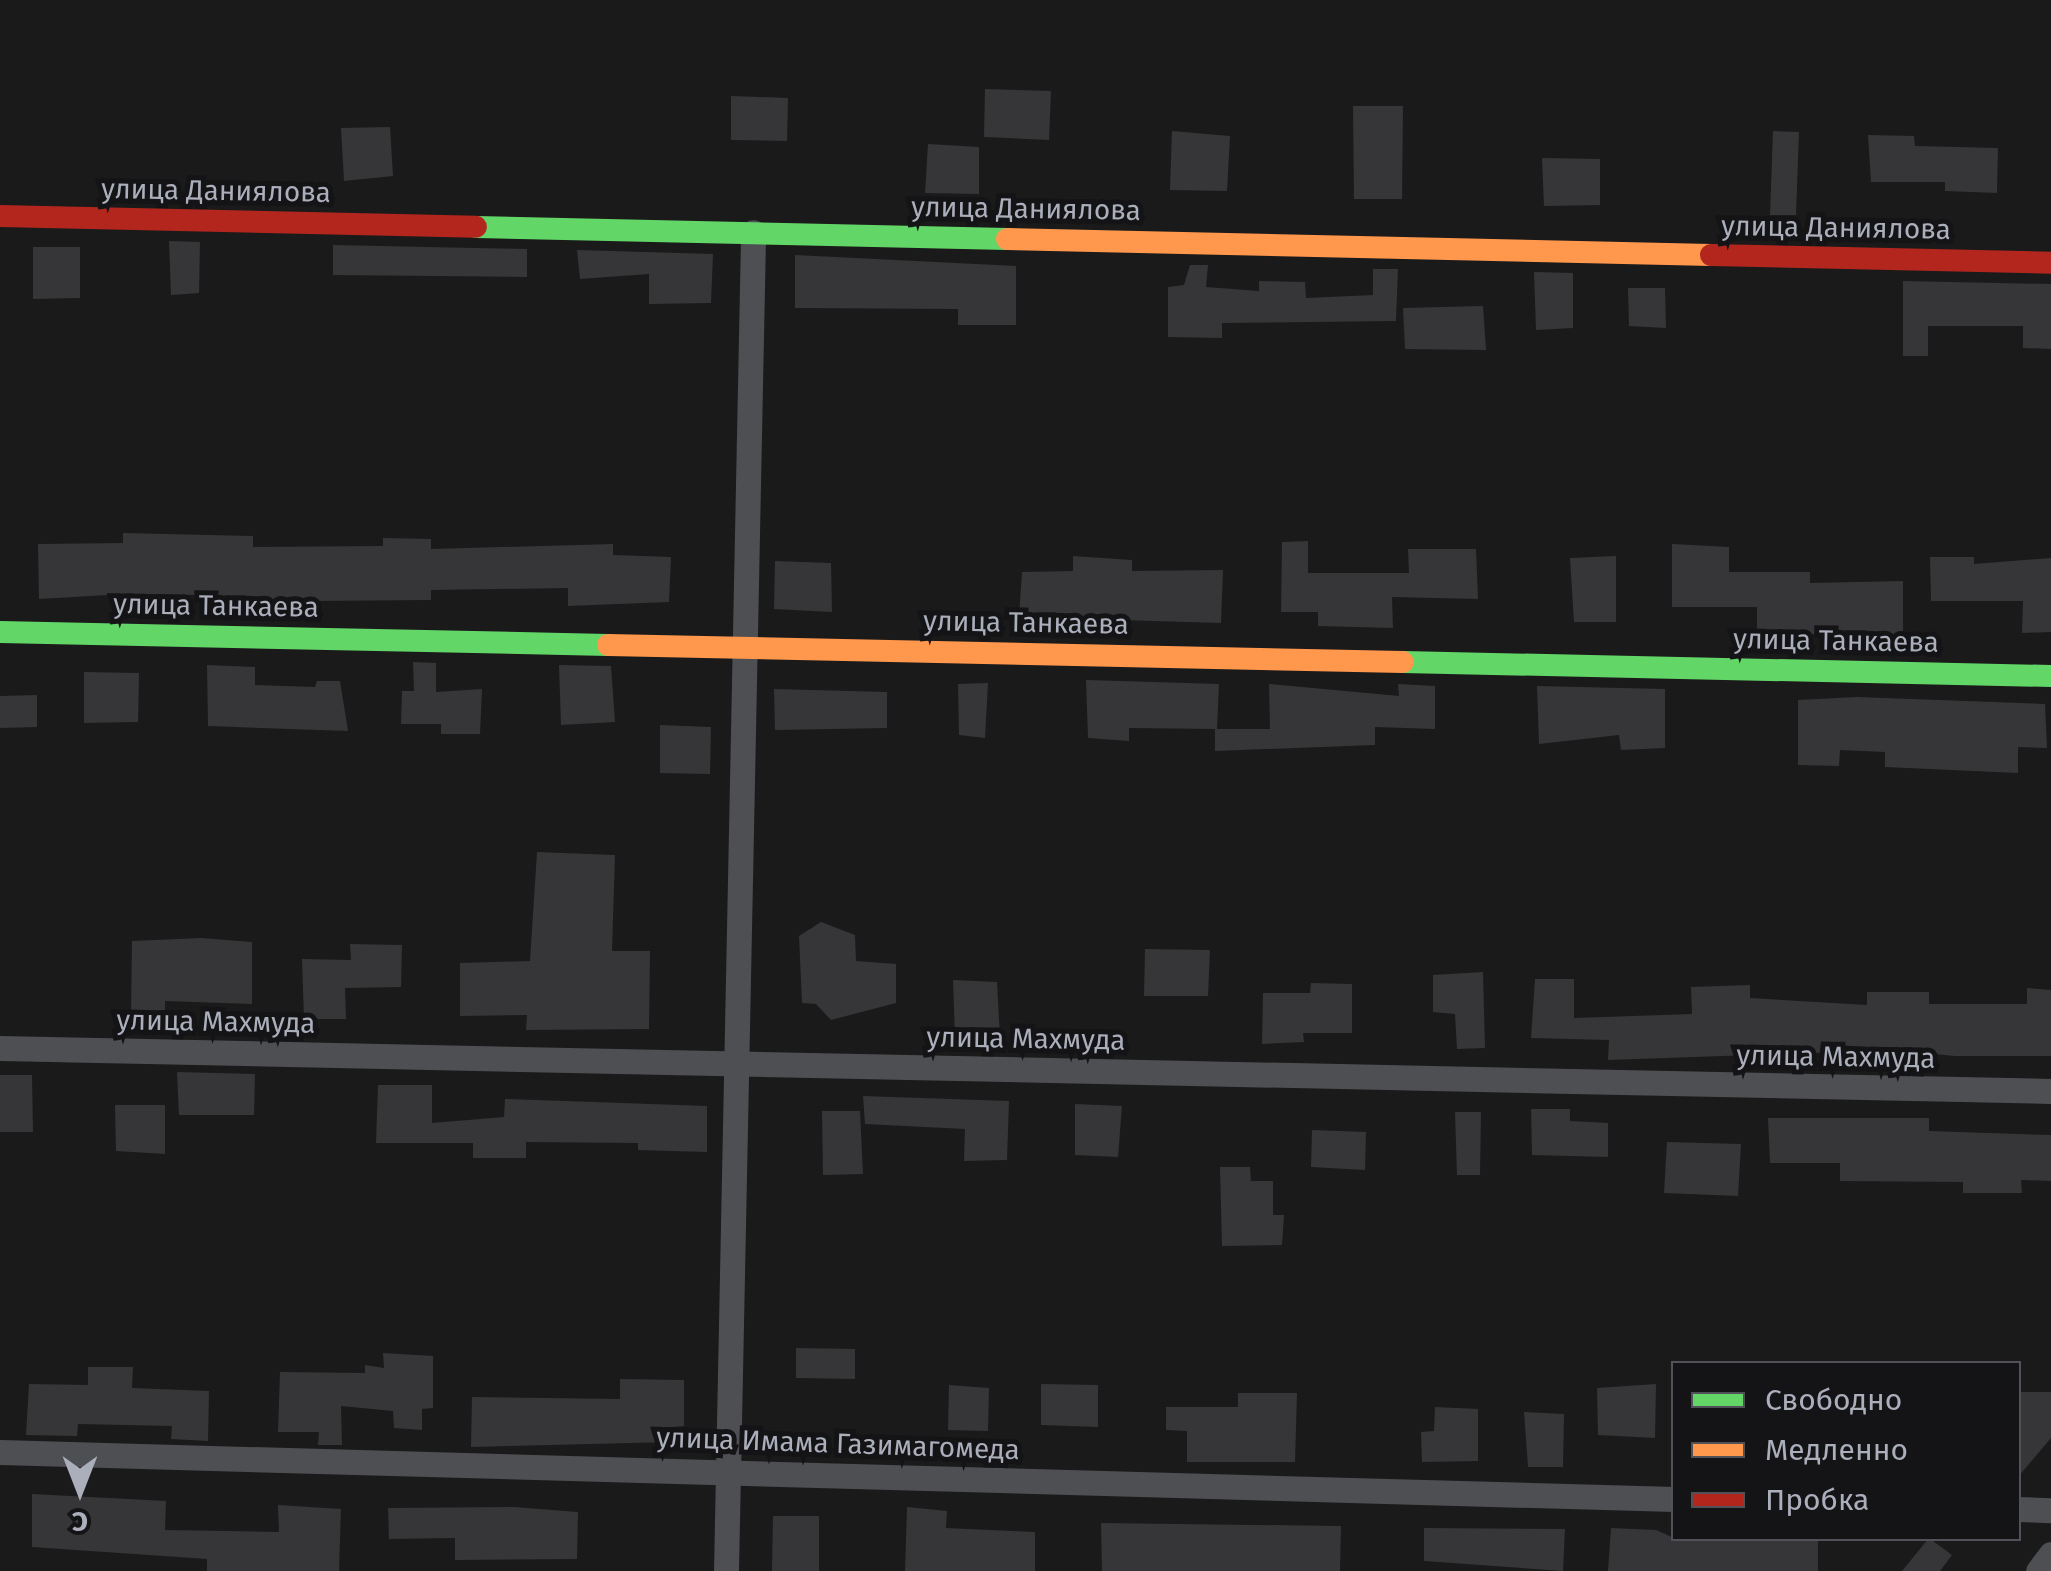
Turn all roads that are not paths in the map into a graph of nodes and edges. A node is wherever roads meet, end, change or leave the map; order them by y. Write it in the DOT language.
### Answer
graph roads {
  1 [pos="0,216"];
  2 [pos="753,232"];
  3 [pos="2051,262"];
  4 [pos="0,632"];
  5 [pos="744,647"];
  6 [pos="2051,676"];
  7 [pos="0,1048"];
  8 [pos="736,1063"];
  9 [pos="2051,1092"];
  10 [pos="0,1452"];
  11 [pos="728,1471"];
  12 [pos="1671,1498"];
  13 [pos="2021,1509"];
  14 [pos="2051,1510"];
  15 [pos="2051,1554"];
  16 [pos="726,1571"];
  17 [pos="2038,1571"];
  1 -- 2 [label="street, улица Даниялова"];
  2 -- 3 [label="street, улица Даниялова"];
  2 -- 5 [label="street"];
  4 -- 5 [label="street, улица Танкаева"];
  5 -- 6 [label="street, улица Танкаева"];
  5 -- 8 [label="street"];
  7 -- 8 [label="street, улица Махмуда"];
  8 -- 9 [label="street, улица Махмуда"];
  8 -- 11 [label="street"];
  10 -- 11 [label="street, улица Имама Газимагомеда"];
  11 -- 12 [label="street, улица Имама Газимагомеда"];
  11 -- 16 [label="street"];
  13 -- 14 [label="street"];
  15 -- 17 [label="street"];
}
